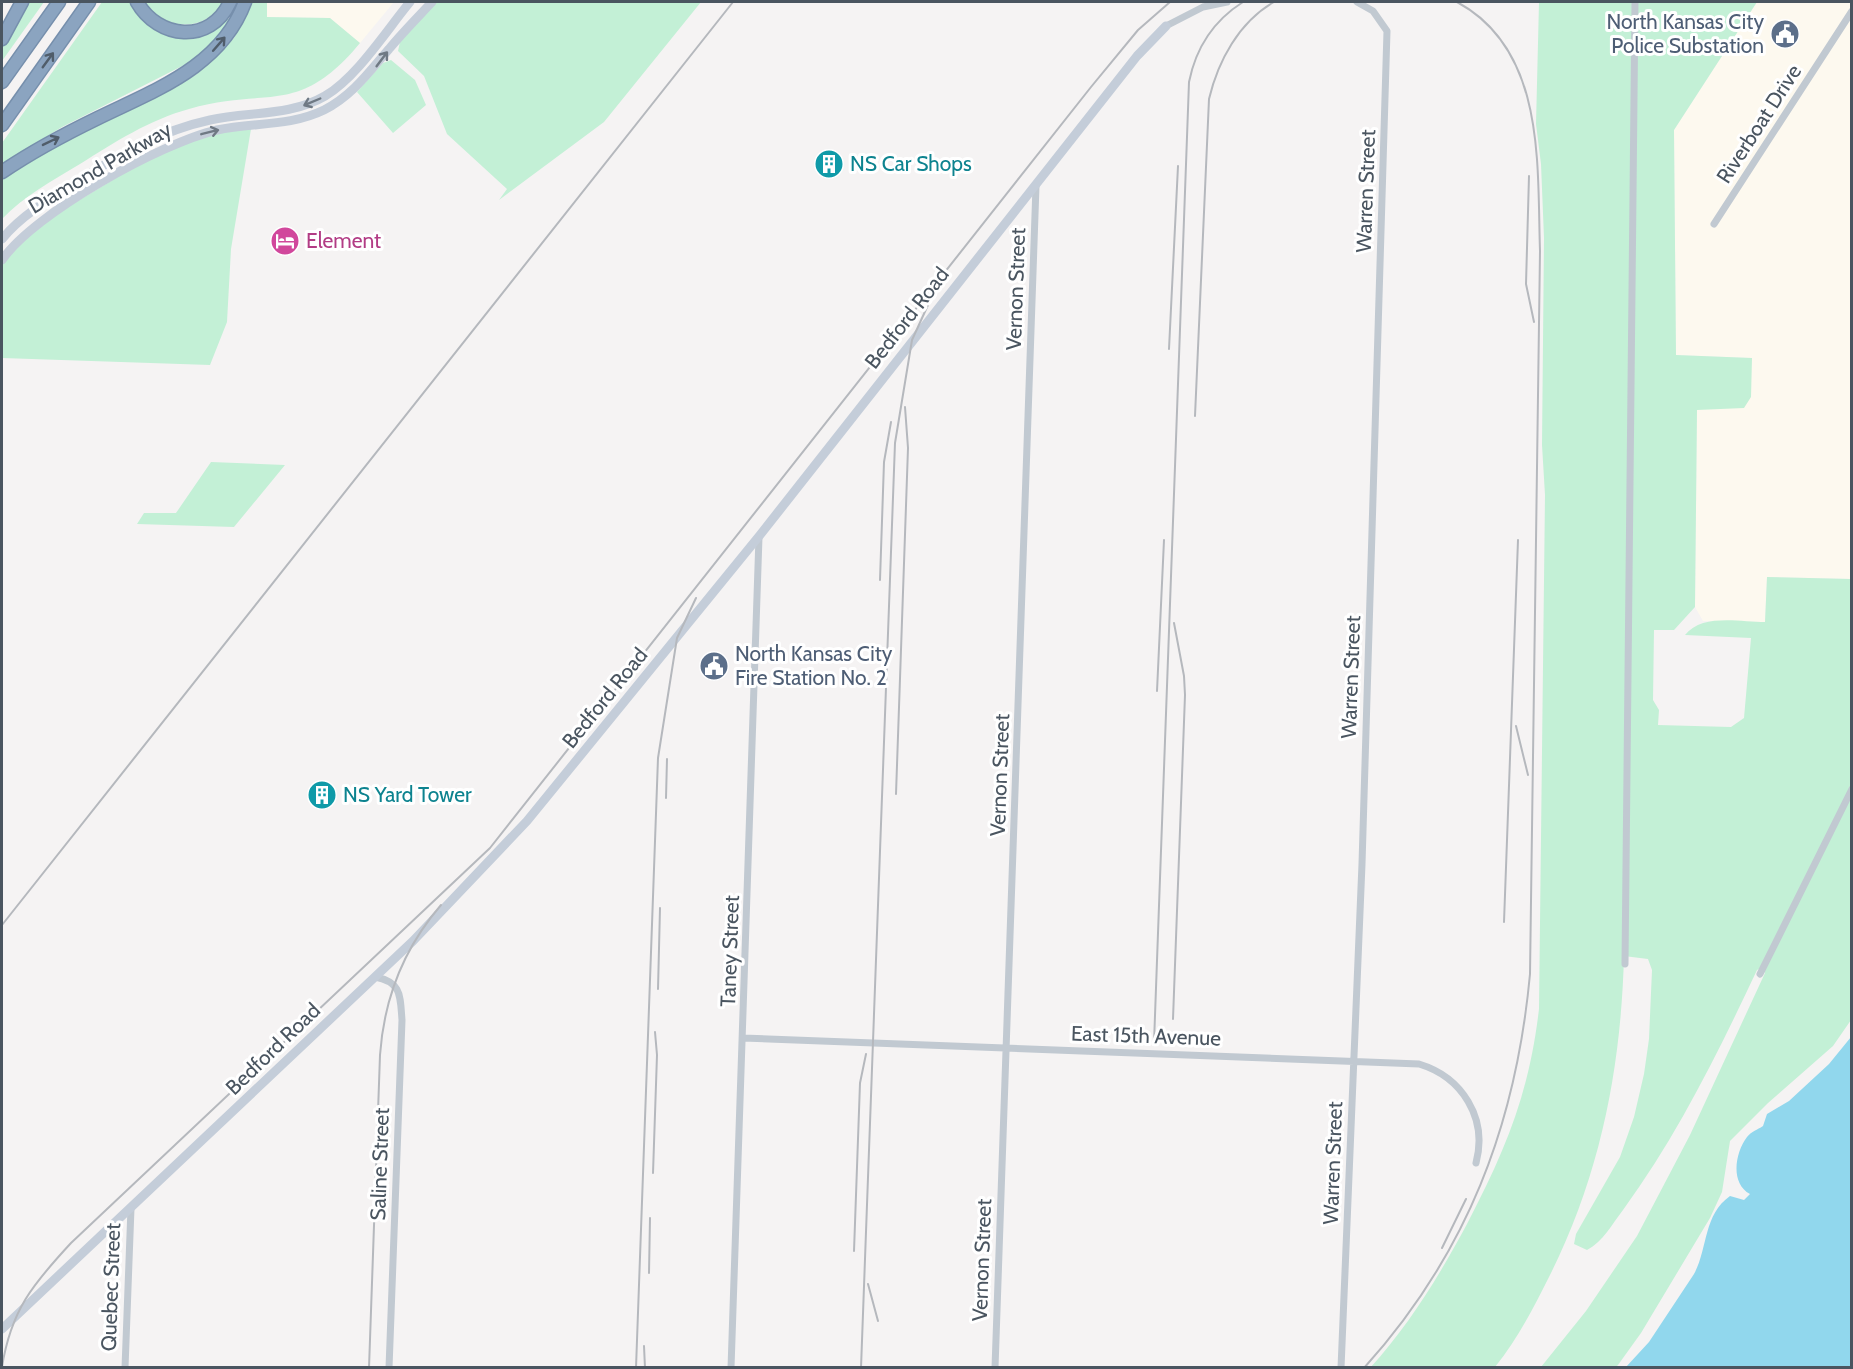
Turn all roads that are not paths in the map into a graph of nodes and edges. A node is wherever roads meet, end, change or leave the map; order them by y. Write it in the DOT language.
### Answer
graph roads {
  1 [pos="22,2"];
  2 [pos="59,2"];
  3 [pos="89,2"];
  4 [pos="136,2"];
  5 [pos="230,2"];
  6 [pos="245,2"];
  7 [pos="410,2"];
  8 [pos="432,2"];
  9 [pos="1227,2"];
  10 [pos="1357,2"];
  11 [pos="1635,2"];
  12 [pos="1851,11"];
  13 [pos="1166,26"];
  14 [pos="2,39"];
  15 [pos="2,82"];
  16 [pos="2,125"];
  17 [pos="2,172"];
  18 [pos="1036,183"];
  19 [pos="1714,224"];
  20 [pos="2,239"];
  21 [pos="2,260"];
  22 [pos="760,535"];
  23 [pos="1851,789"];
  24 [pos="1625,964"];
  25 [pos="1760,974"];
  26 [pos="375,977"];
  27 [pos="743,1038"];
  28 [pos="1007,1048"];
  29 [pos="1354,1061"];
  30 [pos="1476,1163"];
  31 [pos="131,1208"];
  32 [pos="2,1329"];
  33 [pos="125,1368"];
  34 [pos="389,1368"];
  35 [pos="731,1368"];
  36 [pos="995,1368"];
  37 [pos="1341,1368"];
  1 -- 14 [label="highway"];
  2 -- 15 [label="highway"];
  16 -- 3 [label="highway, one-way"];
  4 -- 5 [label="highway"];
  17 -- 6 [label="highway, one-way"];
  7 -- 20 [label="street, Diamond Parkway, one-way"];
  21 -- 8 [label="street, Diamond Parkway, one-way"];
  9 -- 13 [label="street"];
  10 -- 29 [label="street, Warren Street"];
  11 -- 24 [label="street"];
  12 -- 19 [label="street, Riverboat Drive"];
  13 -- 18 [label="street, Bedford Road"];
  18 -- 22 [label="street, Bedford Road"];
  18 -- 28 [label="street, Vernon Street"];
  22 -- 26 [label="street, Bedford Road"];
  22 -- 27 [label="street, Taney Street"];
  23 -- 25 [label="street"];
  26 -- 31 [label="street, Bedford Road"];
  26 -- 34 [label="street, Saline Street"];
  27 -- 28 [label="street, East 15th Avenue"];
  27 -- 35 [label="street, Taney Street"];
  28 -- 29 [label="street, East 15th Avenue"];
  28 -- 36 [label="street, Vernon Street"];
  29 -- 30 [label="street, East 15th Avenue"];
  29 -- 37 [label="street, Warren Street"];
  31 -- 32 [label="street, Bedford Road"];
  31 -- 33 [label="street, Quebec Street"];
}
